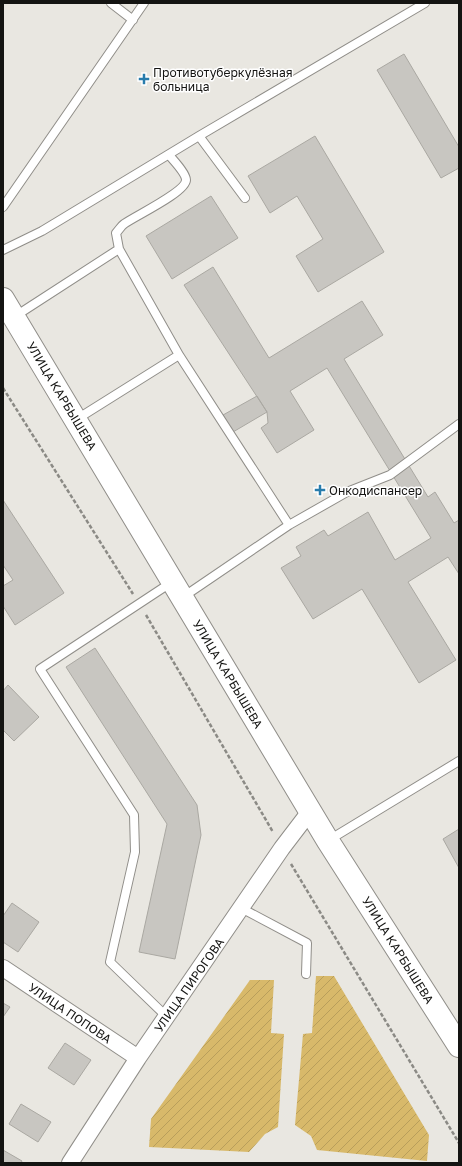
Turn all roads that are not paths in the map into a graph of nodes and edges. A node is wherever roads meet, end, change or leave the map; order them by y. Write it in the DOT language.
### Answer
graph roads {
  1 [pos="111,3"];
  2 [pos="144,3"];
  3 [pos="425,3"];
  4 [pos="133,20"];
  5 [pos="198,136"];
  6 [pos="169,154"];
  7 [pos="246,198"];
  8 [pos="3,207"];
  9 [pos="3,250"];
  10 [pos="119,250"];
  11 [pos="3,299"];
  12 [pos="14,317"];
  13 [pos="180,355"];
  14 [pos="76,420"];
  15 [pos="459,424"];
  16 [pos="289,525"];
  17 [pos="178,590"];
  18 [pos="459,761"];
  19 [pos="311,810"];
  20 [pos="328,841"];
  21 [pos="241,908"];
  22 [pos="3,968"];
  23 [pos="306,974"];
  24 [pos="167,1017"];
  25 [pos="459,1046"];
  26 [pos="138,1058"];
  27 [pos="70,1163"];
  1 -- 4 [label="lane"];
  2 -- 4 [label="lane"];
  3 -- 5 [label="lane"];
  4 -- 8 [label="lane"];
  5 -- 6 [label="lane"];
  5 -- 7 [label="lane"];
  6 -- 9 [label="lane"];
  6 -- 10 [label="lane"];
  10 -- 12 [label="lane"];
  10 -- 13 [label="lane"];
  11 -- 12 [label="main road, УЛИЦА КАРБЫШЕВА"];
  12 -- 14 [label="main road, УЛИЦА КАРБЫШЕВА"];
  13 -- 14 [label="lane"];
  13 -- 16 [label="lane"];
  14 -- 17 [label="main road, УЛИЦА КАРБЫШЕВА"];
  15 -- 16 [label="lane"];
  16 -- 17 [label="lane"];
  17 -- 19 [label="main road, УЛИЦА КАРБЫШЕВА"];
  17 -- 24 [label="lane"];
  18 -- 20 [label="lane"];
  19 -- 20 [label="main road, УЛИЦА КАРБЫШЕВА"];
  19 -- 21 [label="street, УЛИЦА ПИРОГОВА"];
  20 -- 25 [label="main road, УЛИЦА КАРБЫШЕВА"];
  21 -- 23 [label="lane"];
  21 -- 24 [label="street, УЛИЦА ПИРОГОВА"];
  22 -- 26 [label="street, УЛИЦА ПОПОВА"];
  24 -- 26 [label="street, УЛИЦА ПИРОГОВА"];
  26 -- 27 [label="street, УЛИЦА ПИРОГОВА"];
}
